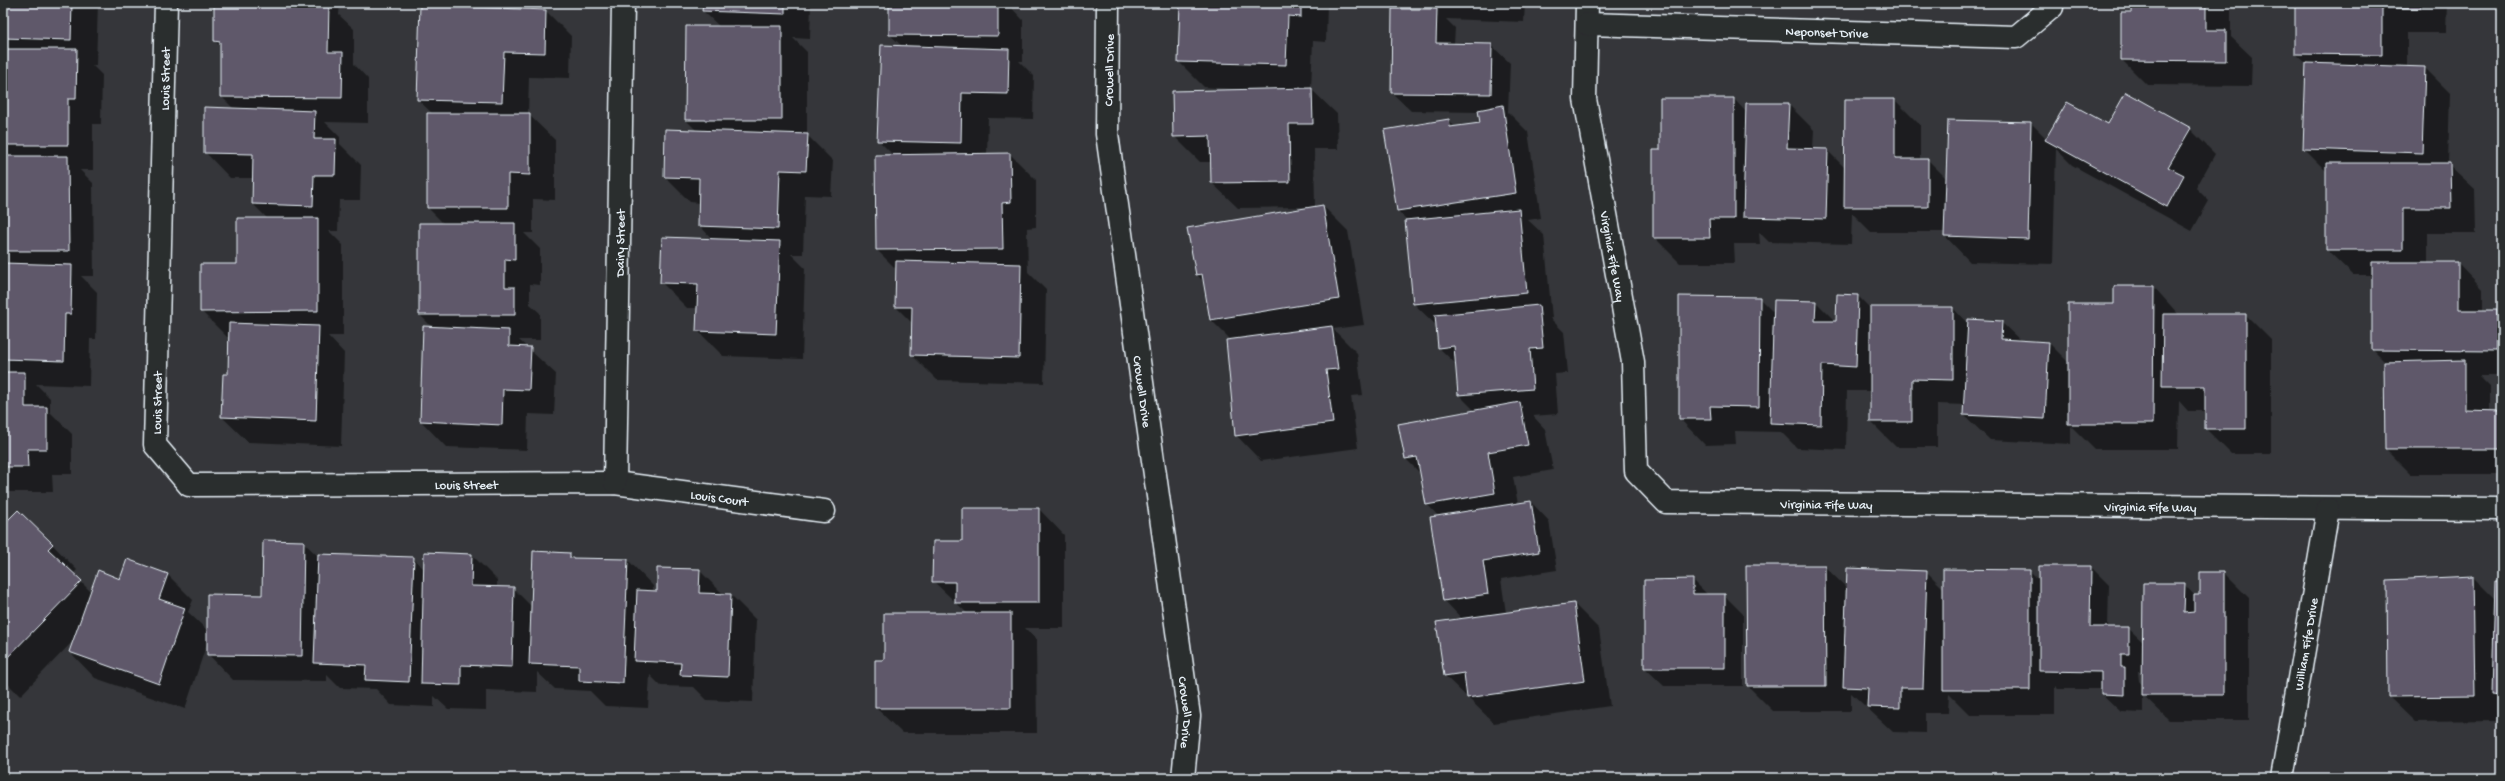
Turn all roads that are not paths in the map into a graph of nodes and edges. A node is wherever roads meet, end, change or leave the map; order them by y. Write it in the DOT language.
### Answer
graph roads {
  1 [pos="166,3"];
  2 [pos="623,3"];
  3 [pos="1108,3"];
  4 [pos="1587,3"];
  5 [pos="2052,3"];
  6 [pos="1587,24"];
  7 [pos="614,483"];
  8 [pos="2328,509"];
  9 [pos="2502,509"];
  10 [pos="824,511"];
  11 [pos="1183,778"];
  12 [pos="2282,778"];
  1 -- 7 [label="street, Louis Street"];
  2 -- 7 [label="street, Dairy Street"];
  3 -- 11 [label="street, Crowell Drive"];
  4 -- 6 [label="street, Virginia Fife Way"];
  5 -- 6 [label="street, Neponset Drive"];
  6 -- 8 [label="street, Virginia Fife Way"];
  7 -- 10 [label="street, Louis Court"];
  8 -- 9 [label="street, Virginia Fife Way"];
  8 -- 12 [label="street, William Fife Drive"];
}
